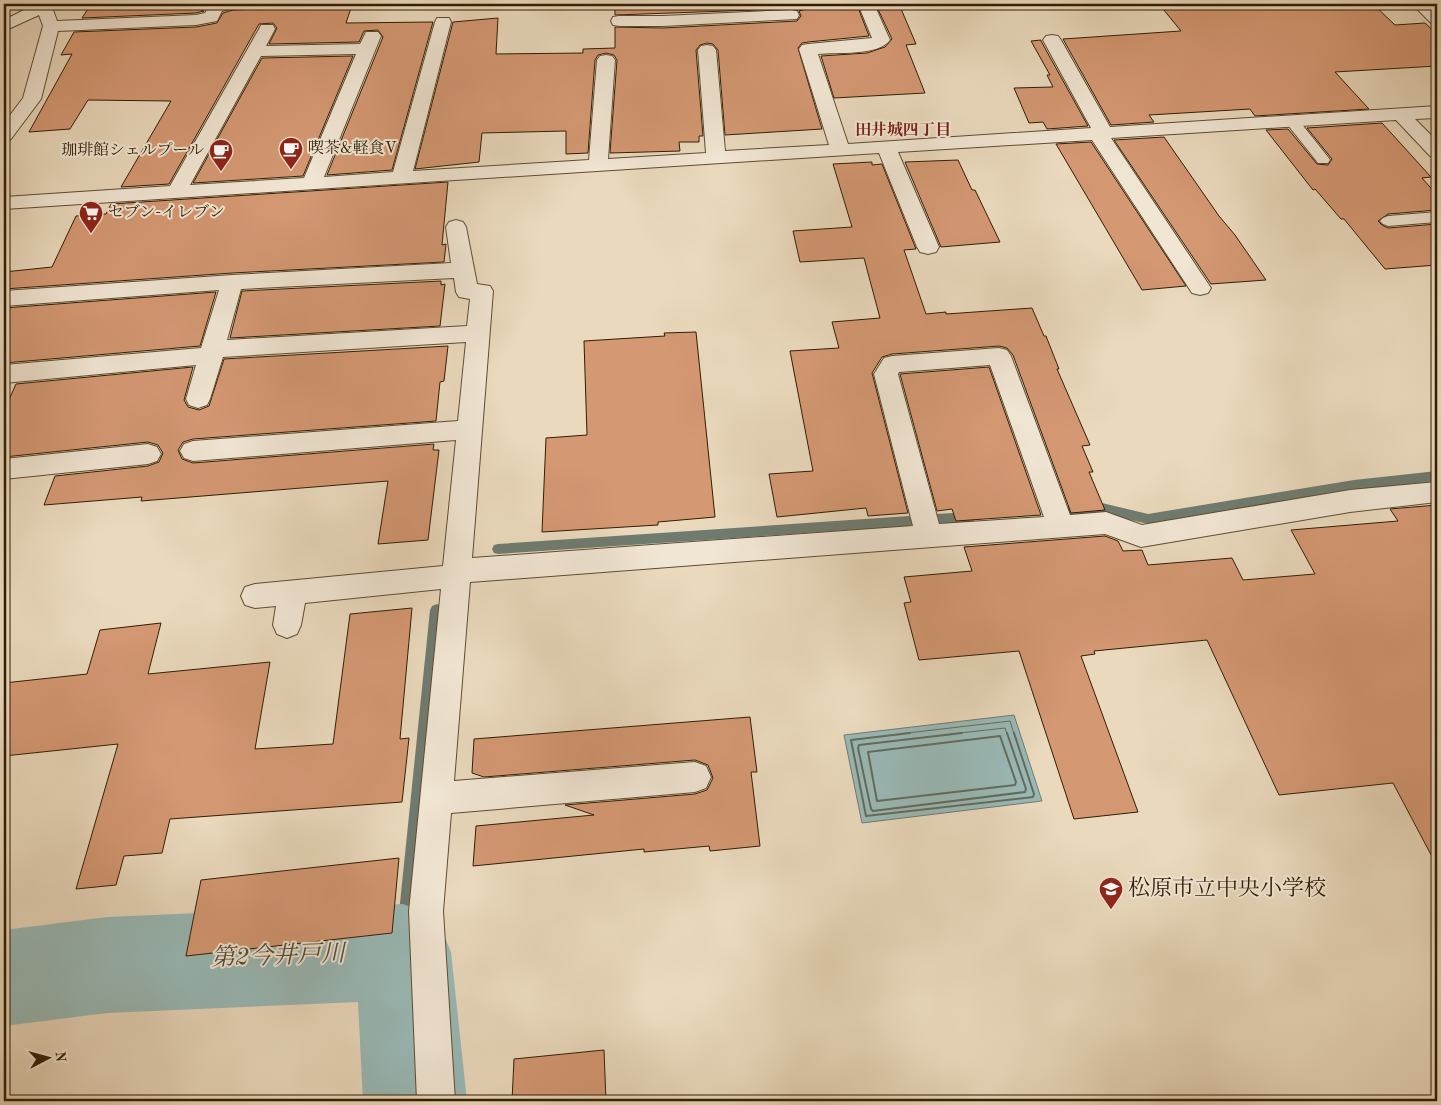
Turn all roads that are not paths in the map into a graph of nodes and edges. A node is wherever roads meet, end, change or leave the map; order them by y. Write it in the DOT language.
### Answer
graph roads {
  1 [pos="230,4"];
  2 [pos="807,4"];
  3 [pos="866,4"];
  4 [pos="1420,4"];
  5 [pos="45,5"];
  6 [pos="697,11"];
  7 [pos="791,18"];
  8 [pos="1437,20"];
  9 [pos="619,21"];
  10 [pos="443,22"];
  11 [pos="4,26"];
  12 [pos="51,26"];
  13 [pos="267,29"];
  14 [pos="1052,40"];
  15 [pos="808,49"];
  16 [pos="708,50"];
  17 [pos="255,51"];
  18 [pos="606,60"];
  19 [pos="1437,112"];
  20 [pos="1402,115"];
  21 [pos="1292,121"];
  22 [pos="1101,134"];
  23 [pos="4,135"];
  24 [pos="887,148"];
  25 [pos="840,151"];
  26 [pos="1437,152"];
  27 [pos="716,159"];
  28 [pos="1323,160"];
  29 [pos="598,166"];
  30 [pos="401,178"];
  31 [pos="311,184"];
  32 [pos="176,193"];
  33 [pos="4,203"];
  34 [pos="1437,217"];
  35 [pos="1388,221"];
  36 [pos="456,227"];
  37 [pos="928,247"];
  38 [pos="464,270"];
  39 [pos="232,282"];
  40 [pos="1200,288"];
  41 [pos="4,298"];
  42 [pos="478,333"];
  43 [pos="213,352"];
  44 [pos="4,374"];
  45 [pos="198,399"];
  46 [pos="469,430"];
  47 [pos="193,451"];
  48 [pos="148,454"];
  49 [pos="4,469"];
  50 [pos="1437,492"];
  51 [pos="1061,526"];
  52 [pos="929,537"];
  53 [pos="457,574"];
  54 [pos="292,592"];
  55 [pos="255,596"];
  56 [pos="287,625"];
  57 [pos="695,777"];
  58 [pos="436,798"];
  59 [pos="436,1101"];
  1 -- 12 [label="street"];
  2 -- 7 [label="lane"];
  3 -- 15 [label="street"];
  4 -- 8 [label="street"];
  5 -- 11 [label="street"];
  5 -- 12 [label="street"];
  6 -- 7 [label="street"];
  6 -- 9 [label="street"];
  7 -- 15 [label="street"];
  10 -- 30 [label="street"];
  12 -- 23 [label="street"];
  13 -- 17 [label="street"];
  14 -- 22 [label="street"];
  15 -- 25 [label="street"];
  16 -- 27 [label="street"];
  17 -- 31 [label="street"];
  17 -- 32 [label="street"];
  18 -- 29 [label="street"];
  19 -- 20 [label="street"];
  20 -- 21 [label="street"];
  20 -- 26 [label="street"];
  21 -- 22 [label="street"];
  21 -- 28 [label="lane"];
  22 -- 24 [label="street"];
  22 -- 40 [label="street"];
  24 -- 25 [label="street"];
  24 -- 37 [label="street"];
  25 -- 27 [label="street"];
  27 -- 29 [label="street"];
  29 -- 30 [label="street"];
  30 -- 31 [label="street"];
  31 -- 32 [label="street"];
  32 -- 33 [label="street"];
  34 -- 35 [label="lane"];
  36 -- 38 [label="street"];
  38 -- 39 [label="street"];
  38 -- 42 [label="street"];
  39 -- 41 [label="street"];
  39 -- 43 [label="street"];
  42 -- 43 [label="street"];
  42 -- 46 [label="street"];
  43 -- 44 [label="street"];
  43 -- 45 [label="street"];
  46 -- 47 [label="street"];
  46 -- 53 [label="street"];
  48 -- 49 [label="street"];
  50 -- 51 [label="street"];
  51 -- 52 [label="street"];
  51 -- 52 [label="street"];
  52 -- 53 [label="street"];
  53 -- 54 [label="street"];
  53 -- 58 [label="street"];
  54 -- 55 [label="street"];
  54 -- 56 [label="street"];
  57 -- 58 [label="street"];
  58 -- 59 [label="street"];
}
